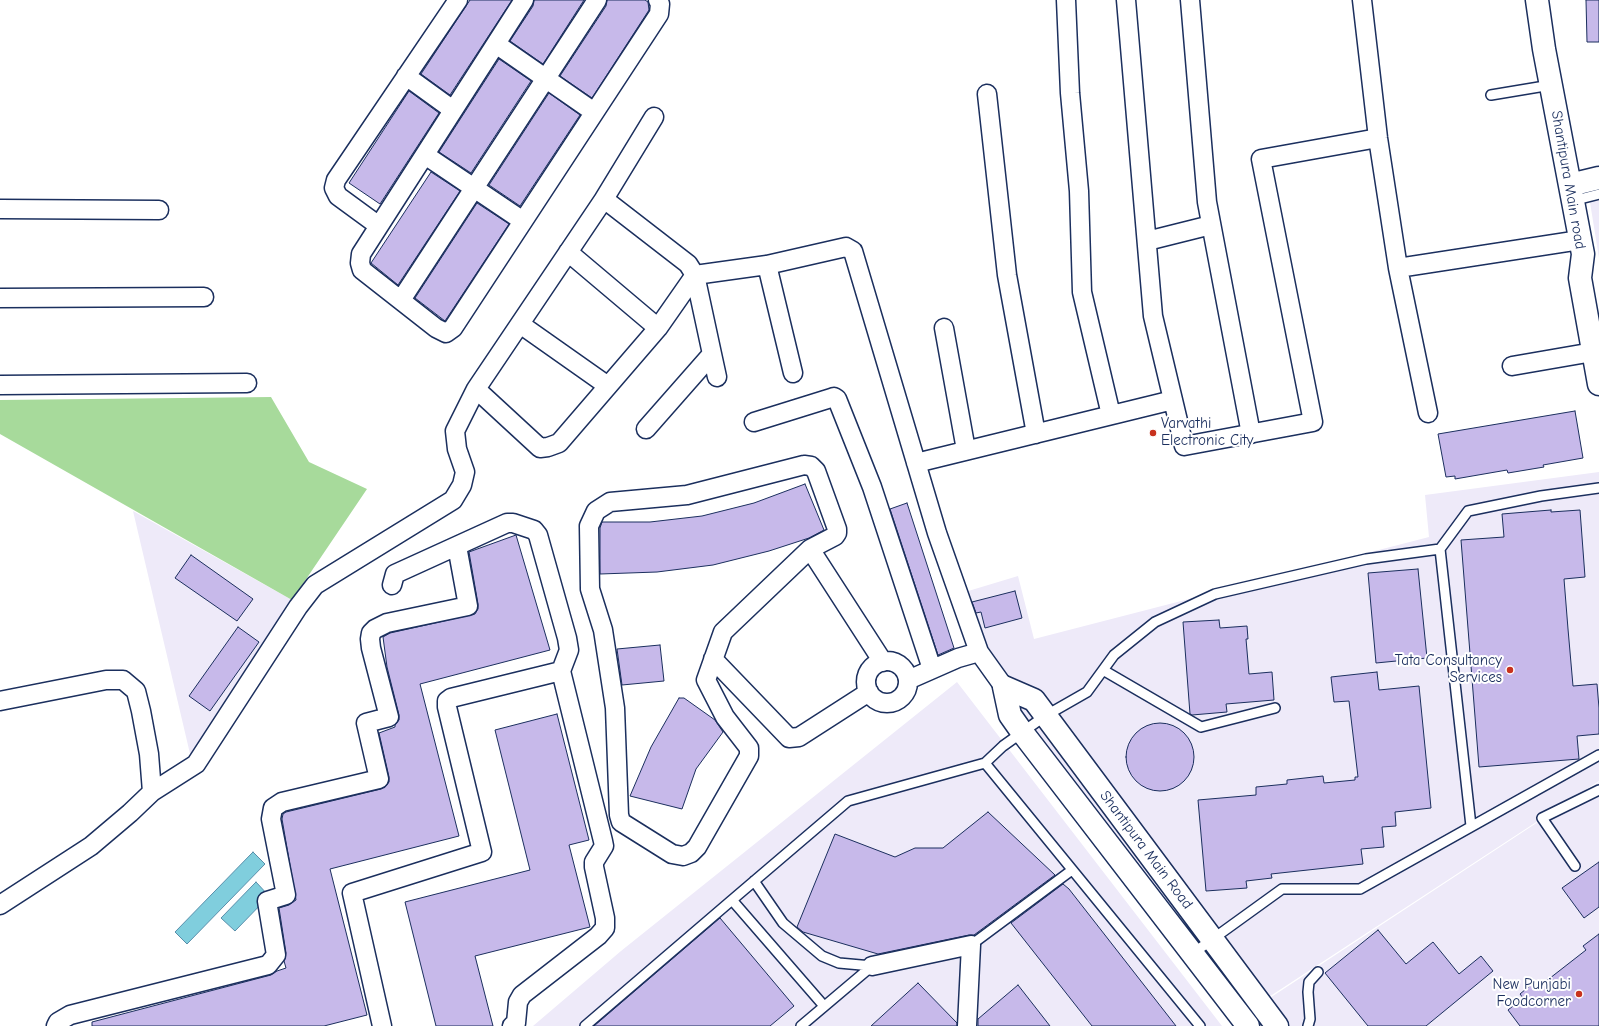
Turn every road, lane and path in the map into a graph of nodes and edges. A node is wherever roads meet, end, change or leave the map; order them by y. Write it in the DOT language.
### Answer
graph roads {
  1 [pos="458,0"];
  2 [pos="524,0"];
  3 [pos="597,0"];
  4 [pos="658,0"];
  5 [pos="1066,0"];
  6 [pos="1126,0"];
  7 [pos="1190,0"];
  8 [pos="1362,0"];
  9 [pos="1537,0"];
  10 [pos="496,44"];
  11 [pos="406,76"];
  12 [pos="546,79"];
  13 [pos="1551,85"];
  14 [pos="987,94"];
  15 [pos="1491,95"];
  16 [pos="453,110"];
  17 [pos="594,112"];
  18 [pos="654,117"];
  19 [pos="1378,138"];
  20 [pos="425,155"];
  21 [pos="1599,178"];
  22 [pos="474,189"];
  23 [pos="1571,193"];
  24 [pos="1599,194"];
  25 [pos="604,199"];
  26 [pos="0,209"];
  27 [pos="159,210"];
  28 [pos="523,221"];
  29 [pos="1211,225"];
  30 [pos="379,226"];
  31 [pos="1147,241"];
  32 [pos="1581,247"];
  33 [pos="568,252"];
  34 [pos="767,265"];
  35 [pos="1398,268"];
  36 [pos="695,275"];
  37 [pos="204,297"];
  38 [pos="0,298"];
  39 [pos="401,300"];
  40 [pos="1599,320"];
  41 [pos="520,324"];
  42 [pos="658,328"];
  43 [pos="944,328"];
  44 [pos="1593,352"];
  45 [pos="712,354"];
  46 [pos="1512,366"];
  47 [pos="793,373"];
  48 [pos="717,377"];
  49 [pos="247,383"];
  50 [pos="1599,384"];
  51 [pos="0,385"];
  52 [pos="608,386"];
  53 [pos="476,389"];
  54 [pos="1173,400"];
  55 [pos="1428,413"];
  56 [pos="1111,415"];
  57 [pos="754,422"];
  58 [pos="646,428"];
  59 [pos="1036,434"];
  60 [pos="1251,434"];
  61 [pos="966,450"];
  62 [pos="916,463"];
  63 [pos="1599,488"];
  64 [pos="457,546"];
  65 [pos="810,549"];
  66 [pos="1440,549"];
  67 [pos="392,585"];
  68 [pos="979,652"];
  69 [pos="713,659"];
  70 [pos="883,662"];
  71 [pos="932,669"];
  72 [pos="1103,670"];
  73 [pos="561,671"];
  74 [pos="908,680"];
  75 [pos="1004,687"];
  76 [pos="869,692"];
  77 [pos="0,701"];
  78 [pos="1275,708"];
  79 [pos="1045,716"];
  80 [pos="1022,732"];
  81 [pos="1599,755"];
  82 [pos="985,763"];
  83 [pos="1599,790"];
  84 [pos="152,792"];
  85 [pos="1471,826"];
  86 [pos="1575,866"];
  87 [pos="1072,870"];
  88 [pos="754,881"];
  89 [pos="732,900"];
  90 [pos="0,905"];
  91 [pos="1212,939"];
  92 [pos="971,945"];
  93 [pos="1192,955"];
  94 [pos="872,966"];
  95 [pos="1318,972"];
  96 [pos="824,1006"];
  97 [pos="56,1026"];
  98 [pos="382,1026"];
  99 [pos="512,1026"];
  100 [pos="585,1026"];
  101 [pos="801,1026"];
  102 [pos="967,1026"];
  103 [pos="1200,1026"];
  104 [pos="1248,1026"];
  105 [pos="1278,1026"];
  106 [pos="1308,1026"];
  1 -- 11 [label="street"];
  2 -- 10 [label="street"];
  3 -- 12 [label="street"];
  4 -- 17 [label="street"];
  5 -- 56 [label="street"];
  6 -- 31 [label="street"];
  7 -- 29 [label="street"];
  8 -- 19 [label="street"];
  9 -- 13 [label="street, Shantipura Main road"];
  10 -- 12 [label="street"];
  10 -- 16 [label="street"];
  11 -- 16 [label="street"];
  11 -- 30 [label="street"];
  12 -- 17 [label="street"];
  12 -- 22 [label="street"];
  13 -- 15 [label="lane"];
  13 -- 23 [label="street, Shantipura Main road"];
  14 -- 59 [label="street"];
  16 -- 20 [label="street"];
  17 -- 28 [label="street"];
  18 -- 25 [label="street"];
  19 -- 35 [label="street"];
  19 -- 60 [label="street"];
  20 -- 22 [label="street"];
  20 -- 30 [label="street"];
  21 -- 23 [label="street"];
  22 -- 28 [label="street"];
  22 -- 39 [label="street"];
  23 -- 24 [label="lane"];
  23 -- 32 [label="street, Shantipura Main road"];
  25 -- 33 [label="street"];
  25 -- 36 [label="street"];
  26 -- 27 [label="street"];
  28 -- 39 [label="street"];
  29 -- 31 [label="street"];
  29 -- 60 [label="street"];
  30 -- 39 [label="street"];
  31 -- 54 [label="street"];
  32 -- 35 [label="street"];
  32 -- 40 [label="street, Shantipura Main Road"];
  32 -- 44 [label="street, Shantipura Main road"];
  33 -- 41 [label="street"];
  33 -- 42 [label="street"];
  34 -- 36 [label="street"];
  34 -- 47 [label="street"];
  34 -- 62 [label="street"];
  35 -- 55 [label="street"];
  36 -- 42 [label="street"];
  36 -- 45 [label="street"];
  37 -- 38 [label="street"];
  41 -- 52 [label="street"];
  41 -- 53 [label="street"];
  42 -- 52 [label="street"];
  43 -- 61 [label="street"];
  44 -- 46 [label="street"];
  44 -- 50 [label="street, Shantipura Main road"];
  45 -- 48 [label="street"];
  45 -- 58 [label="street"];
  49 -- 51 [label="street"];
  52 -- 53 [label="street"];
  53 -- 84 [label="street"];
  54 -- 56 [label="street"];
  54 -- 60 [label="street"];
  56 -- 59 [label="street"];
  57 -- 71 [label="street"];
  59 -- 61 [label="street"];
  61 -- 62 [label="street"];
  62 -- 68 [label="street"];
  63 -- 66 [label="lane"];
  64 -- 67 [label="street"];
  64 -- 73 [label="street"];
  64 -- 97 [label="street"];
  65 -- 69 [label="street"];
  65 -- 69 [label="street"];
  65 -- 70 [label="street"];
  66 -- 72 [label="lane"];
  66 -- 85 [label="lane"];
  68 -- 71 [label="street"];
  68 -- 75 [label="street"];
  69 -- 76 [label="street"];
  70 -- 74 [label="street"];
  70 -- 76 [label="street"];
  71 -- 74 [label="street"];
  72 -- 78 [label="lane"];
  72 -- 79 [label="lane"];
  73 -- 98 [label="street"];
  73 -- 99 [label="street"];
  74 -- 76 [label="street"];
  75 -- 79 [label="street, Shantipura Main Road"];
  75 -- 80 [label="street"];
  77 -- 84 [label="street"];
  79 -- 80 [label="lane"];
  79 -- 91 [label="street, Shantipura Main Road"];
  80 -- 82 [label="lane"];
  80 -- 93 [label="street"];
  81 -- 85 [label="lane"];
  82 -- 87 [label="lane"];
  82 -- 88 [label="lane"];
  83 -- 86 [label="lane"];
  84 -- 90 [label="street"];
  85 -- 91 [label="lane"];
  87 -- 92 [label="lane"];
  87 -- 103 [label="lane"];
  88 -- 89 [label="lane"];
  88 -- 94 [label="lane"];
  89 -- 96 [label="lane"];
  89 -- 100 [label="lane"];
  91 -- 93 [label="lane"];
  91 -- 105 [label="street, Shantipura Main Road"];
  92 -- 94 [label="street"];
  92 -- 102 [label="street"];
  93 -- 104 [label="street"];
  94 -- 96 [label="lane"];
  95 -- 106 [label="lane"];
  96 -- 101 [label="lane"];
}
